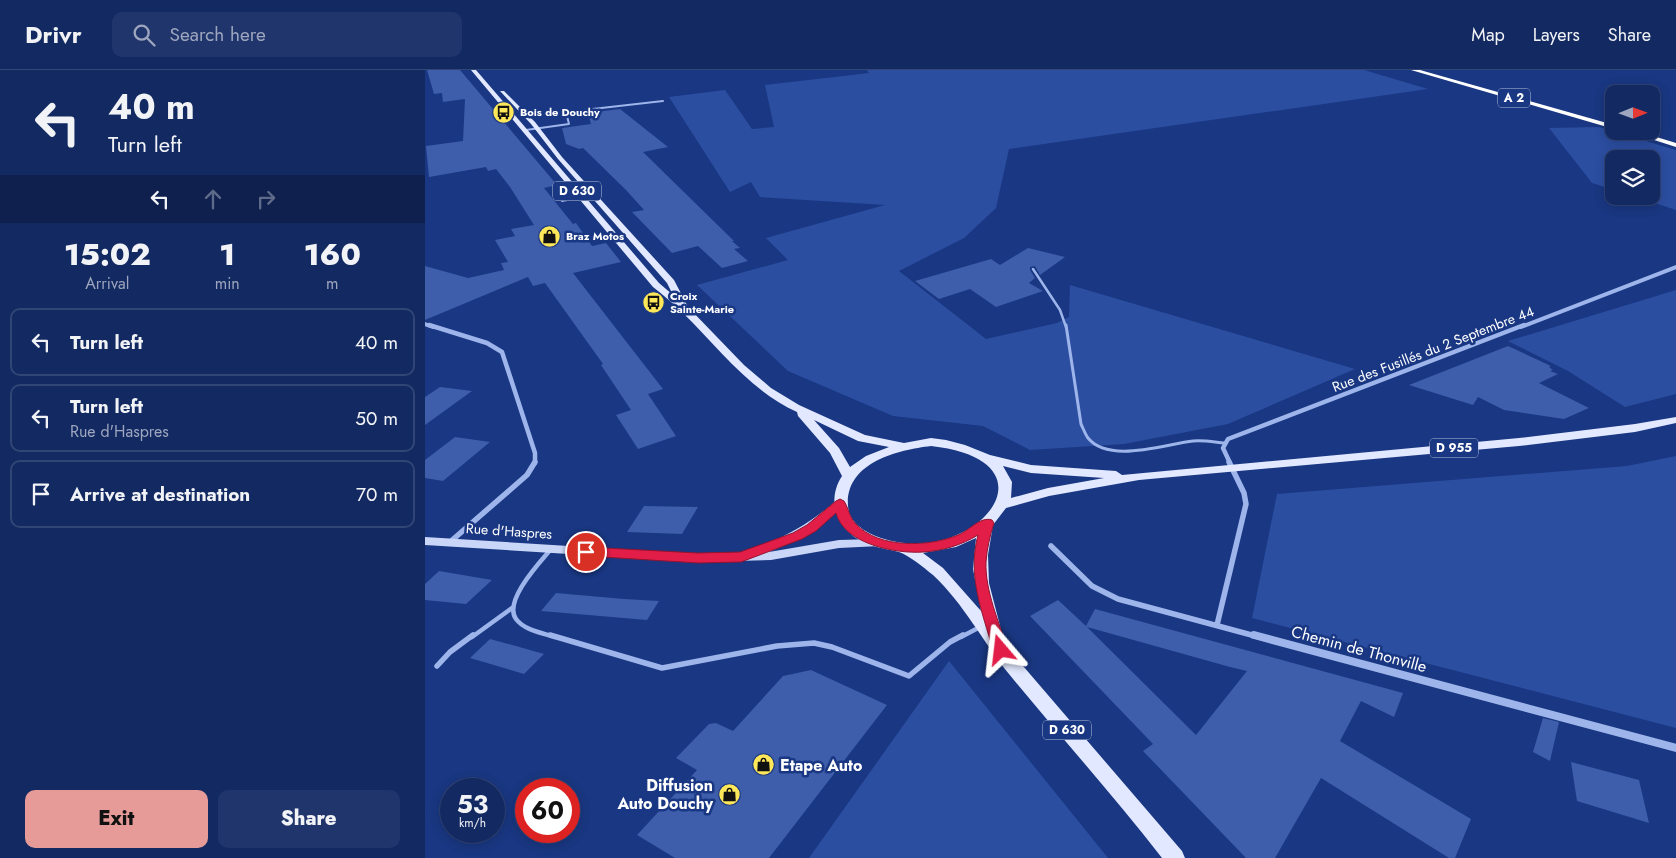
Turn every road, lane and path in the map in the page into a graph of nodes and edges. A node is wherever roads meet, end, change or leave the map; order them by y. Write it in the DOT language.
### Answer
graph roads {
  1 [pos="473,70"];
  2 [pos="481,70"];
  3 [pos="1414,70"];
  4 [pos="663,101"];
  5 [pos="1605,124"];
  6 [pos="539,128"];
  7 [pos="526,130"];
  8 [pos="1659,140"];
  9 [pos="1676,145"];
  10 [pos="593,195"];
  11 [pos="582,197"];
  12 [pos="561,201"];
  13 [pos="1676,267"];
  14 [pos="1033,269"];
  15 [pos="685,309"];
  16 [pos="425,324"];
  17 [pos="795,408"];
  18 [pos="1676,420"];
  19 [pos="1224,443"];
  20 [pos="902,446"];
  21 [pos="989,459"];
  22 [pos="1232,469"];
  23 [pos="849,476"];
  24 [pos="1139,476"];
  25 [pos="840,503"];
  26 [pos="1001,504"];
  27 [pos="987,523"];
  28 [pos="425,541"];
  29 [pos="450,542"];
  30 [pos="876,543"];
  31 [pos="1051,546"];
  32 [pos="901,548"];
  33 [pos="551,549"];
  34 [pos="741,557"];
  35 [pos="512,608"];
  36 [pos="1217,625"];
  37 [pos="982,626"];
  38 [pos="1001,650"];
  39 [pos="437,666"];
  40 [pos="1676,748"];
  41 [pos="1136,808"];
  42 [pos="1175,858"];
  43 [pos="1186,858"];
  1 -- 7 [label="main road, D 630"];
  2 -- 6 [label="main road, D 630"];
  3 -- 5 [label="highway, A 2"];
  4 -- 6 [label="lane"];
  6 -- 7 [label="lane"];
  6 -- 10 [label="main road, D 630"];
  7 -- 11 [label="main road, D 630"];
  8 -- 9 [label="highway"];
  10 -- 11 [label="lane"];
  10 -- 15 [label="main road, D 630"];
  11 -- 12 [label="lane"];
  11 -- 15 [label="main road, D 630"];
  13 -- 19 [label="street, Rue des Fusillés du 2 Septembre 44"];
  14 -- 19 [label="lane"];
  15 -- 17 [label="main road, D 630"];
  16 -- 29 [label="street"];
  17 -- 20 [label="main road, D 630"];
  17 -- 23 [label="main road, D 630"];
  18 -- 22 [label="main road, D 955"];
  19 -- 22 [label="street"];
  20 -- 21 [label="main road"];
  20 -- 23 [label="main road"];
  21 -- 24 [label="main road, D 955"];
  21 -- 26 [label="main road"];
  22 -- 24 [label="main road, D 955"];
  22 -- 36 [label="street"];
  23 -- 25 [label="main road"];
  24 -- 26 [label="main road, D 955"];
  25 -- 30 [label="main road"];
  25 -- 34 [label="main road, Rue d'Haspres"];
  26 -- 27 [label="main road"];
  27 -- 32 [label="main road"];
  27 -- 38 [label="main road, D 630"];
  28 -- 29 [label="main road, Rue d'Haspres"];
  29 -- 33 [label="main road, Rue d'Haspres"];
  30 -- 32 [label="main road"];
  30 -- 34 [label="main road, Rue d'Haspres"];
  31 -- 36 [label="street, Chemin de Thonville"];
  32 -- 37 [label="main road, D 630"];
  33 -- 34 [label="main road, Rue d'Haspres"];
  33 -- 35 [label="lane"];
  35 -- 37 [label="lane"];
  35 -- 39 [label="lane"];
  36 -- 40 [label="street, Chemin de Thonville"];
  37 -- 38 [label="main road, D 630"];
  38 -- 41 [label="main road, D 630"];
  41 -- 42 [label="main road, D 630"];
  41 -- 43 [label="main road, D 630"];
}
